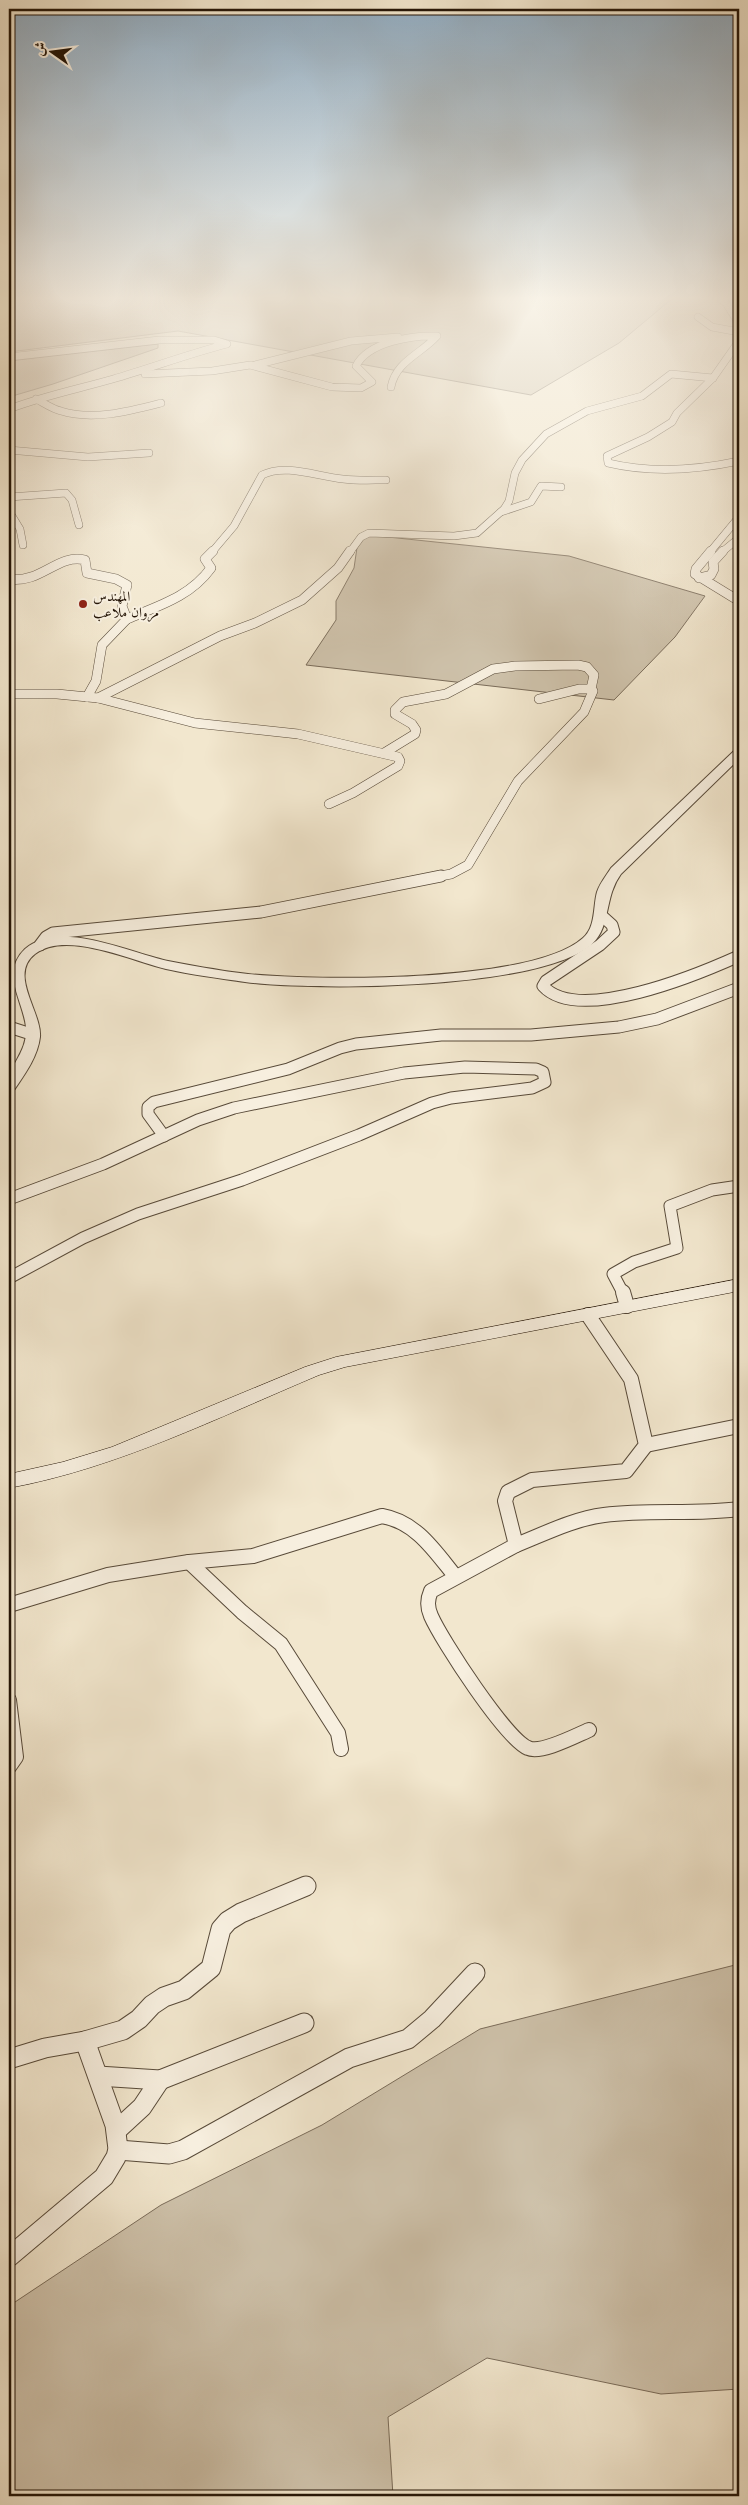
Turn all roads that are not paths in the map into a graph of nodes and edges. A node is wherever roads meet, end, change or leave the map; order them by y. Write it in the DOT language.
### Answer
graph roads {
  1 [pos="579,415"];
  2 [pos="676,415"];
  3 [pos="9,450"];
  4 [pos="149,453"];
  5 [pos="739,461"];
  6 [pos="386,480"];
  7 [pos="561,488"];
  8 [pos="9,497"];
  9 [pos="9,511"];
  10 [pos="501,512"];
  11 [pos="739,517"];
  12 [pos="79,525"];
  13 [pos="739,538"];
  14 [pos="23,545"];
  15 [pos="699,578"];
  16 [pos="9,579"];
  17 [pos="739,601"];
  18 [pos="127,619"];
  19 [pos="591,689"];
  20 [pos="9,694"];
  21 [pos="88,697"];
  22 [pos="98,698"];
  23 [pos="539,699"];
  24 [pos="384,753"];
  25 [pos="739,753"];
  26 [pos="329,804"];
  27 [pos="602,916"];
  28 [pos="40,945"];
  29 [pos="739,956"];
  30 [pos="739,988"];
  31 [pos="9,1027"];
  32 [pos="34,1035"];
  33 [pos="9,1086"];
  34 [pos="164,1136"];
  35 [pos="739,1186"];
  36 [pos="9,1198"];
  37 [pos="9,1278"];
  38 [pos="739,1285"];
  39 [pos="627,1306"];
  40 [pos="588,1315"];
  41 [pos="739,1426"];
  42 [pos="646,1445"];
  43 [pos="9,1481"];
  44 [pos="739,1509"];
  45 [pos="516,1545"];
  46 [pos="189,1562"];
  47 [pos="455,1576"];
  48 [pos="9,1605"];
  49 [pos="9,1700"];
  50 [pos="589,1730"];
  51 [pos="341,1749"];
  52 [pos="9,1767"];
  53 [pos="306,1886"];
  54 [pos="475,1973"];
  55 [pos="304,2023"];
  56 [pos="85,2041"];
  57 [pos="9,2059"];
  58 [pos="98,2076"];
  59 [pos="160,2080"];
  60 [pos="117,2130"];
  61 [pos="118,2150"];
  62 [pos="9,2257"];
  1 -- 10 [label="street"];
  2 -- 5 [label="street"];
  3 -- 4 [label="street"];
  6 -- 18 [label="street"];
  7 -- 10 [label="street"];
  8 -- 12 [label="street"];
  9 -- 14 [label="street"];
  10 -- 22 [label="street"];
  11 -- 15 [label="street"];
  13 -- 15 [label="street"];
  15 -- 17 [label="street"];
  16 -- 18 [label="street"];
  18 -- 21 [label="street"];
  19 -- 23 [label="street"];
  19 -- 24 [label="street"];
  19 -- 28 [label="street"];
  20 -- 21 [label="street"];
  21 -- 22 [label="street"];
  22 -- 24 [label="street"];
  24 -- 26 [label="street"];
  25 -- 27 [label="street"];
  27 -- 28 [label="street"];
  27 -- 29 [label="street"];
  28 -- 32 [label="street"];
  30 -- 34 [label="street"];
  31 -- 32 [label="street"];
  32 -- 33 [label="street"];
  34 -- 36 [label="street"];
  34 -- 37 [label="street"];
  35 -- 39 [label="street"];
  38 -- 39 [label="main road"];
  39 -- 40 [label="main road"];
  40 -- 42 [label="street"];
  40 -- 43 [label="main road"];
  41 -- 42 [label="street"];
  42 -- 45 [label="street"];
  44 -- 45 [label="street"];
  45 -- 47 [label="street"];
  46 -- 47 [label="street"];
  46 -- 48 [label="street"];
  46 -- 51 [label="street"];
  47 -- 50 [label="street"];
  49 -- 52 [label="street"];
  53 -- 56 [label="street"];
  54 -- 61 [label="street"];
  55 -- 59 [label="street"];
  56 -- 57 [label="street"];
  56 -- 58 [label="street"];
  58 -- 59 [label="street"];
  58 -- 60 [label="street"];
  59 -- 60 [label="street"];
  60 -- 61 [label="street"];
  61 -- 62 [label="street"];
}
